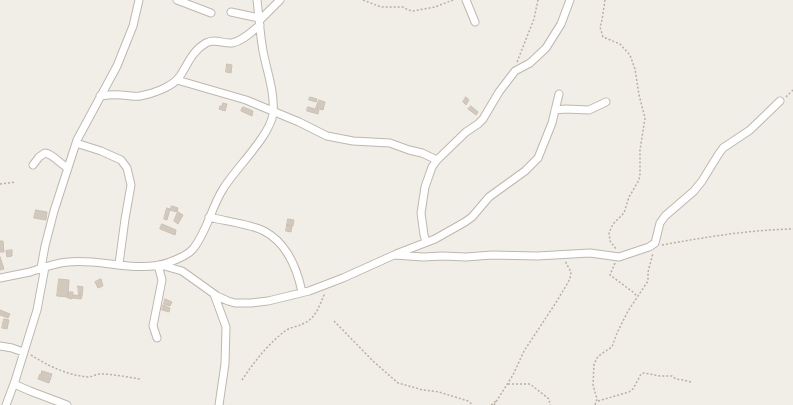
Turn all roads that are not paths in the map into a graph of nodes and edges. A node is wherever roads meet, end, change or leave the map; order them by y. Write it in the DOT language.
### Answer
graph roads {
  1 [pos="140,0"];
  2 [pos="177,0"];
  3 [pos="257,0"];
  4 [pos="280,0"];
  5 [pos="466,0"];
  6 [pos="570,0"];
  7 [pos="211,12"];
  8 [pos="231,12"];
  9 [pos="260,21"];
  10 [pos="475,22"];
  11 [pos="177,80"];
  12 [pos="559,94"];
  13 [pos="100,96"];
  14 [pos="780,101"];
  15 [pos="606,102"];
  16 [pos="273,110"];
  17 [pos="555,110"];
  18 [pos="76,143"];
  19 [pos="437,160"];
  20 [pos="33,165"];
  21 [pos="68,168"];
  22 [pos="209,217"];
  23 [pos="426,242"];
  24 [pos="394,255"];
  25 [pos="119,264"];
  26 [pos="160,265"];
  27 [pos="43,268"];
  28 [pos="0,278"];
  29 [pos="302,292"];
  30 [pos="214,294"];
  31 [pos="157,338"];
  32 [pos="0,346"];
  33 [pos="23,352"];
  34 [pos="14,384"];
  35 [pos="6,405"];
  36 [pos="67,405"];
  37 [pos="219,405"];
  1 -- 13 [label="street"];
  2 -- 7 [label="street"];
  3 -- 9 [label="street"];
  4 -- 9 [label="street"];
  5 -- 10 [label="street"];
  6 -- 19 [label="street"];
  8 -- 9 [label="street"];
  9 -- 11 [label="street"];
  9 -- 16 [label="street"];
  11 -- 13 [label="street"];
  11 -- 16 [label="street"];
  12 -- 17 [label="street"];
  13 -- 18 [label="street"];
  14 -- 24 [label="street"];
  15 -- 17 [label="street"];
  16 -- 19 [label="street"];
  16 -- 22 [label="street"];
  17 -- 23 [label="street"];
  18 -- 21 [label="street"];
  18 -- 25 [label="street"];
  19 -- 23 [label="street"];
  20 -- 21 [label="street"];
  21 -- 27 [label="street"];
  22 -- 26 [label="street"];
  22 -- 29 [label="street"];
  23 -- 24 [label="street"];
  24 -- 29 [label="street"];
  25 -- 26 [label="street"];
  25 -- 27 [label="street"];
  26 -- 30 [label="street"];
  26 -- 31 [label="street"];
  27 -- 28 [label="street"];
  27 -- 33 [label="street"];
  29 -- 30 [label="street"];
  30 -- 37 [label="street"];
  32 -- 33 [label="street"];
  33 -- 34 [label="street"];
  34 -- 35 [label="street"];
  34 -- 36 [label="street"];
}
